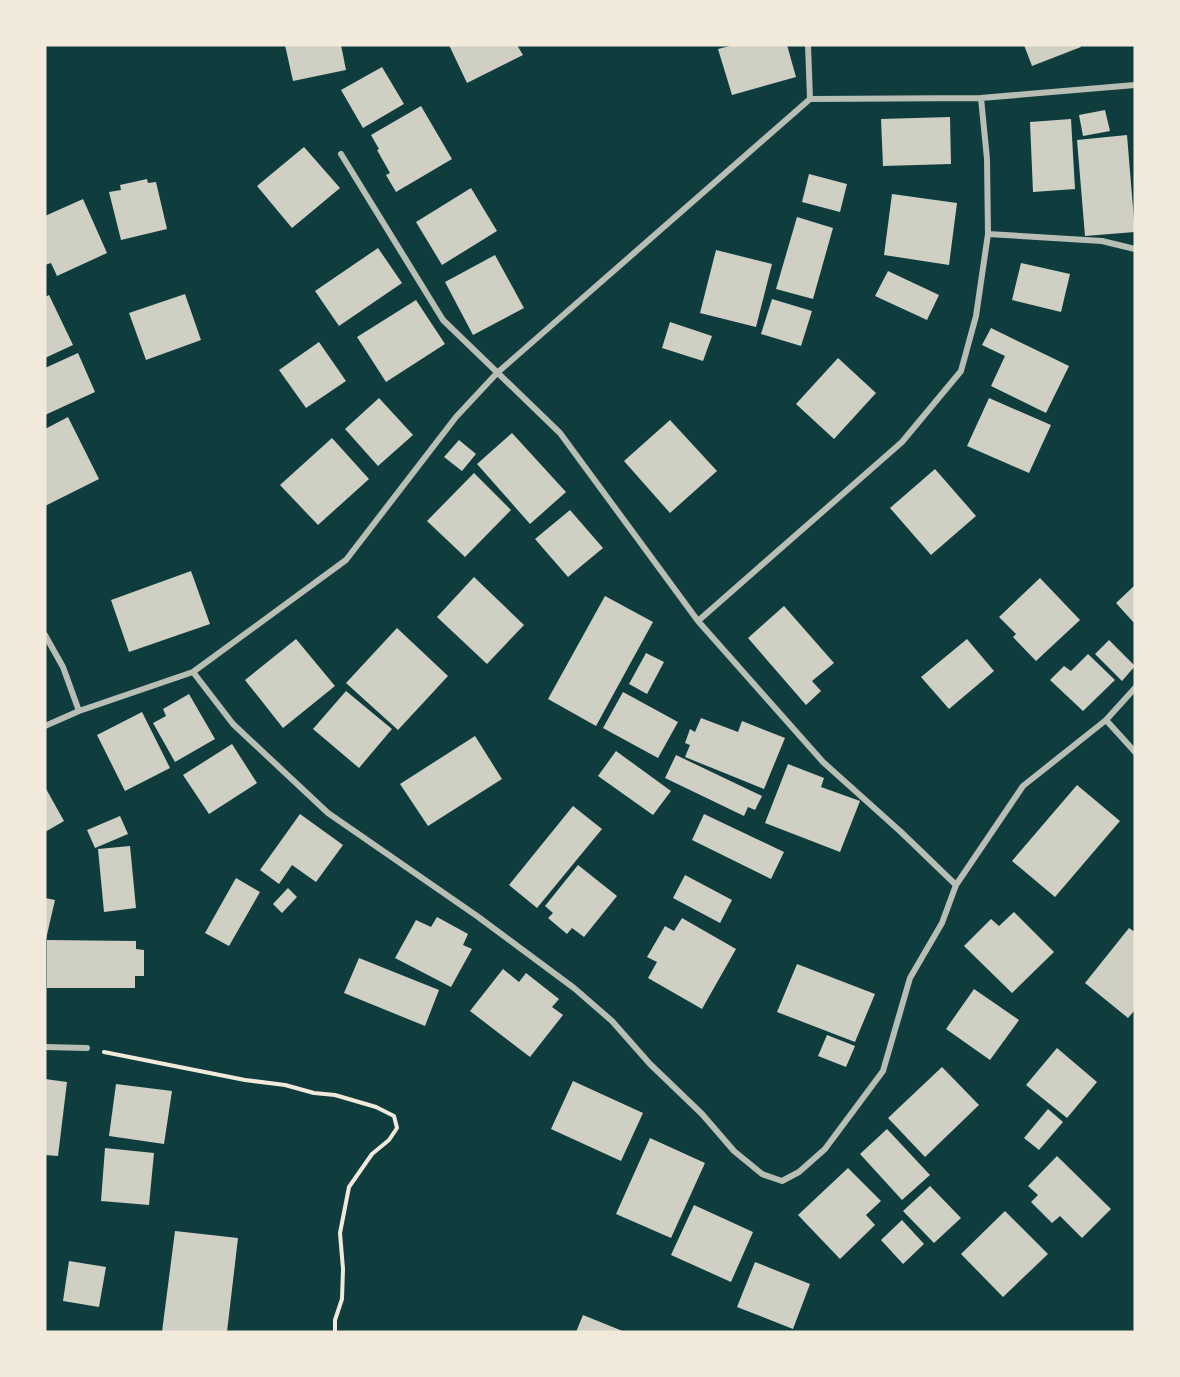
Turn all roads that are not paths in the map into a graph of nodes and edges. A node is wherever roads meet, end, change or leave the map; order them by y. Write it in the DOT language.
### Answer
graph roads {
  1 [pos="808,45"];
  2 [pos="1135,85"];
  3 [pos="981,98"];
  4 [pos="810,99"];
  5 [pos="341,154"];
  6 [pos="988,234"];
  7 [pos="1135,249"];
  8 [pos="497,373"];
  9 [pos="698,621"];
  10 [pos="45,635"];
  11 [pos="193,672"];
  12 [pos="1135,688"];
  13 [pos="79,711"];
  14 [pos="1106,720"];
  15 [pos="45,726"];
  16 [pos="1135,752"];
  17 [pos="956,885"];
  18 [pos="45,1047"];
  19 [pos="87,1048"];
  1 -- 4 [label="street"];
  2 -- 3 [label="street"];
  3 -- 4 [label="street"];
  3 -- 6 [label="street"];
  4 -- 8 [label="street"];
  5 -- 8 [label="street"];
  6 -- 7 [label="street"];
  6 -- 9 [label="street"];
  8 -- 9 [label="street"];
  8 -- 11 [label="street"];
  9 -- 17 [label="street"];
  10 -- 13 [label="street"];
  11 -- 13 [label="street"];
  11 -- 17 [label="street"];
  12 -- 14 [label="street"];
  13 -- 15 [label="street"];
  14 -- 16 [label="street"];
  14 -- 17 [label="street"];
  18 -- 19 [label="street"];
}
